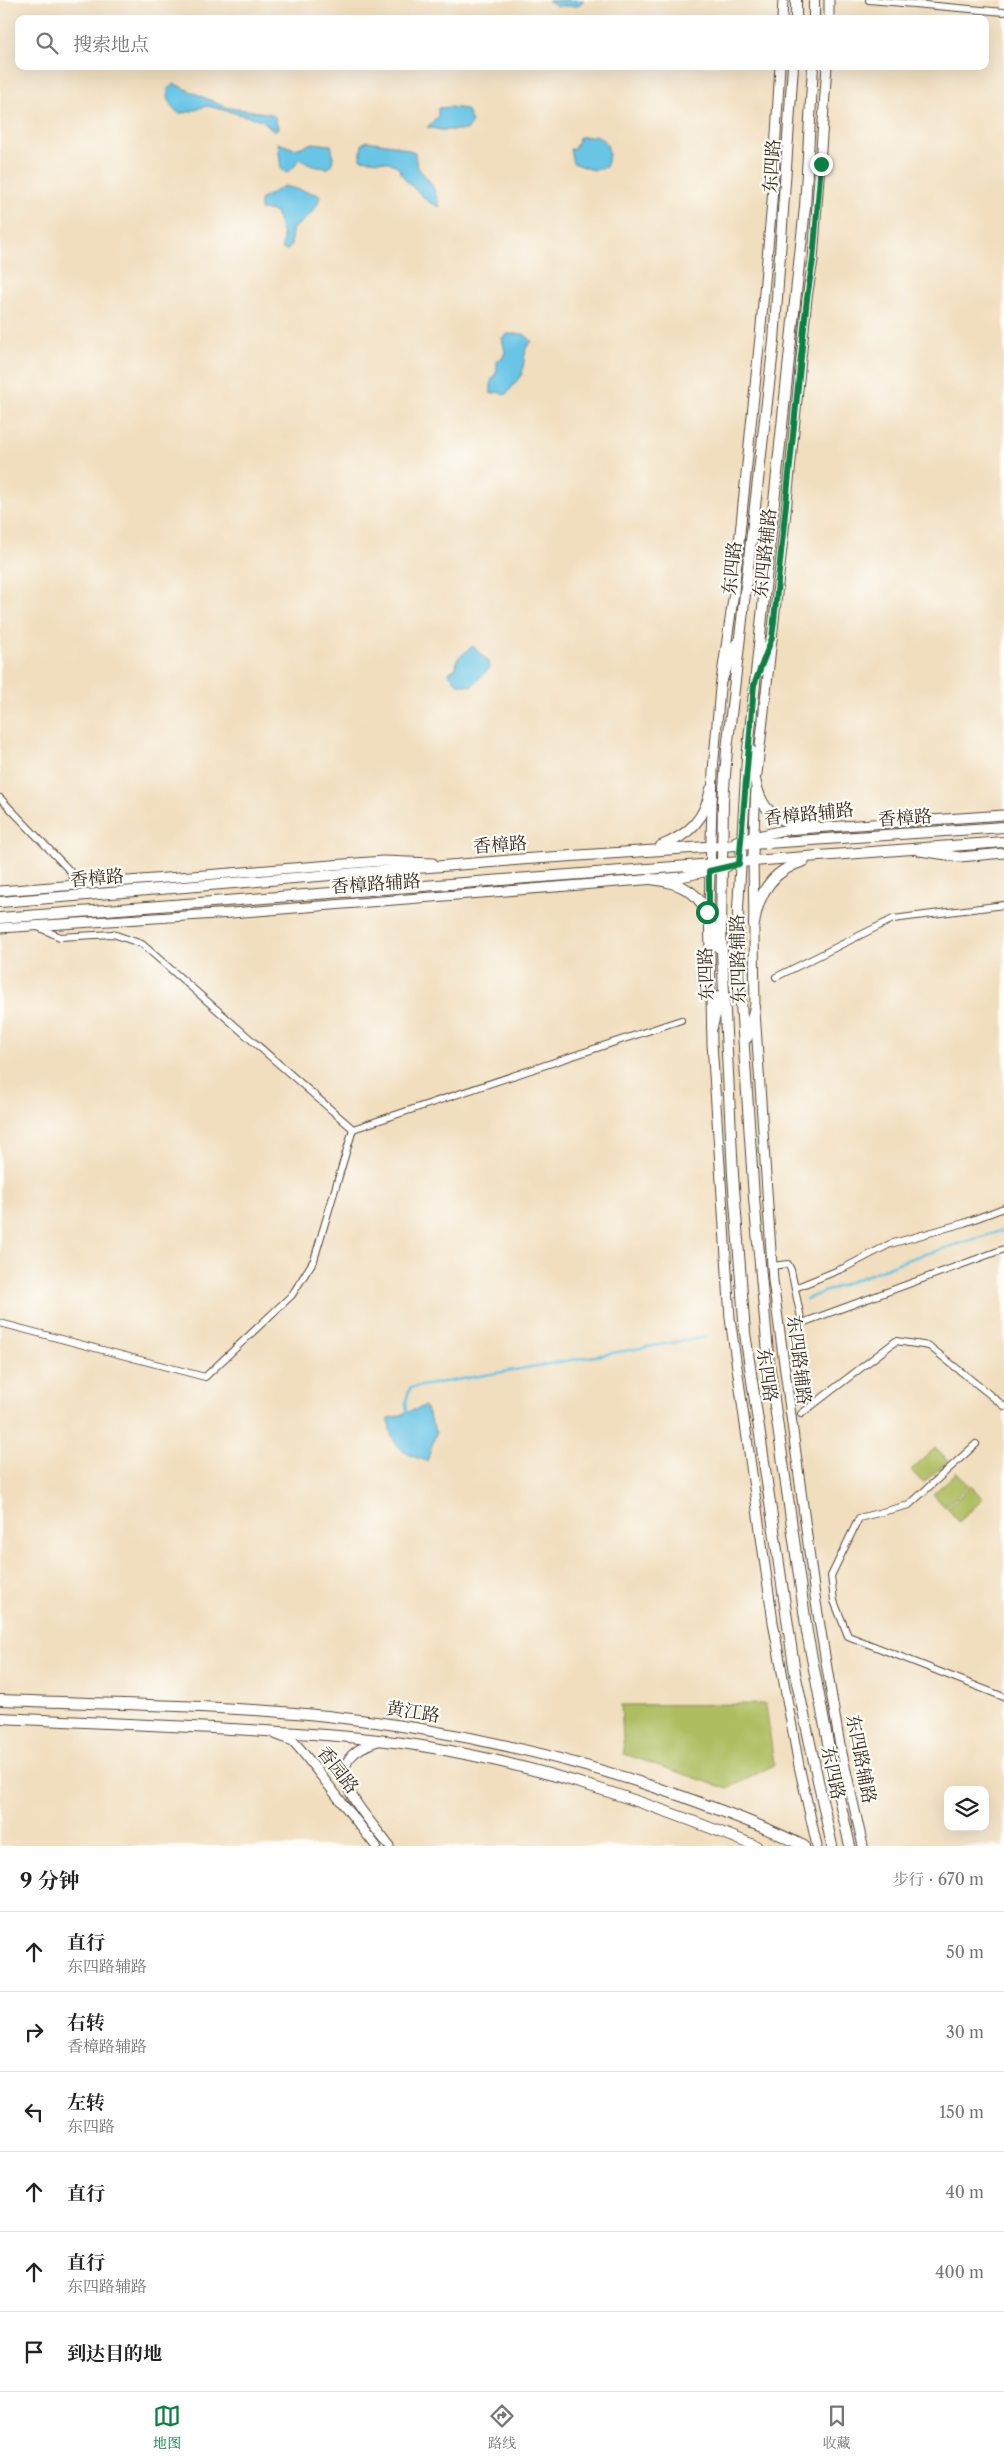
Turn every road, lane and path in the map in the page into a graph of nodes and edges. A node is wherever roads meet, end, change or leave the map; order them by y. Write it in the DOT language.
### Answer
graph roads {
  1 [pos="784,0"];
  2 [pos="796,0"];
  3 [pos="814,0"];
  4 [pos="820,0"];
  5 [pos="829,0"];
  6 [pos="869,0"];
  7 [pos="1004,12"];
  8 [pos="782,15"];
  9 [pos="796,15"];
  10 [pos="814,15"];
  11 [pos="815,15"];
  12 [pos="828,15"];
  13 [pos="780,70"];
  14 [pos="794,70"];
  15 [pos="813,70"];
  16 [pos="827,70"];
  17 [pos="741,632"];
  18 [pos="772,638"];
  19 [pos="722,679"];
  20 [pos="754,685"];
  21 [pos="749,731"];
  22 [pos="756,783"];
  23 [pos="712,789"];
  24 [pos="0,798"];
  25 [pos="1004,815"];
  26 [pos="817,827"];
  27 [pos="1004,827"];
  28 [pos="753,840"];
  29 [pos="740,842"];
  30 [pos="1004,842"];
  31 [pos="722,845"];
  32 [pos="709,846"];
  33 [pos="649,850"];
  34 [pos="917,850"];
  35 [pos="1004,854"];
  36 [pos="820,857"];
  37 [pos="753,861"];
  38 [pos="739,863"];
  39 [pos="451,865"];
  40 [pos="721,866"];
  41 [pos="709,867"];
  42 [pos="650,879"];
  43 [pos="76,885"];
  44 [pos="0,891"];
  45 [pos="0,902"];
  46 [pos="1004,904"];
  47 [pos="0,918"];
  48 [pos="709,919"];
  49 [pos="754,924"];
  50 [pos="36,926"];
  51 [pos="0,928"];
  52 [pos="722,963"];
  53 [pos="776,977"];
  54 [pos="723,985"];
  55 [pos="755,1007"];
  56 [pos="681,1020"];
  57 [pos="712,1027"];
  58 [pos="745,1046"];
  59 [pos="353,1129"];
  60 [pos="1004,1208"];
  61 [pos="1004,1249"];
  62 [pos="772,1266"];
  63 [pos="796,1288"];
  64 [pos="0,1323"];
  65 [pos="1004,1406"];
  66 [pos="801,1414"];
  67 [pos="976,1444"];
  68 [pos="1004,1696"];
  69 [pos="0,1700"];
  70 [pos="0,1718"];
  71 [pos="262,1731"];
  72 [pos="378,1740"];
  73 [pos="376,1846"];
  74 [pos="389,1846"];
  75 [pos="756,1846"];
  76 [pos="804,1846"];
  77 [pos="817,1846"];
  78 [pos="832,1846"];
  79 [pos="850,1846"];
  80 [pos="863,1846"];
  1 -- 8 [label="main road"];
  2 -- 9 [label="main road"];
  3 -- 10 [label="main road"];
  4 -- 11 [label="main road"];
  5 -- 12 [label="main road"];
  6 -- 7 [label="street"];
  13 -- 19 [label="main road, 东四路辅路"];
  14 -- 17 [label="main road, 东四路"];
  15 -- 20 [label="main road, 东四路"];
  16 -- 18 [label="main road, 东四路辅路"];
  17 -- 19 [label="main road"];
  17 -- 31 [label="main road, 东四路"];
  18 -- 20 [label="main road"];
  18 -- 22 [label="main road, 东四路辅路"];
  19 -- 23 [label="main road, 东四路辅路"];
  20 -- 21 [label="main road, 东四路"];
  21 -- 22 [label="main road"];
  21 -- 29 [label="main road, 东四路"];
  22 -- 26 [label="main road"];
  22 -- 28 [label="main road, 东四路辅路"];
  23 -- 32 [label="main road, 东四路辅路"];
  23 -- 33 [label="main road"];
  24 -- 43 [label="street"];
  25 -- 26 [label="main road, 香樟路辅路"];
  26 -- 28 [label="main road, 香樟路辅路"];
  27 -- 28 [label="main road, 香樟路"];
  28 -- 29 [label="main road, 香樟路"];
  28 -- 37 [label="main road, 东四路辅路"];
  29 -- 31 [label="main road, 香樟路"];
  29 -- 38 [label="main road, 东四路"];
  30 -- 34 [label="main road, 香樟路"];
  31 -- 32 [label="main road, 香樟路"];
  31 -- 40 [label="main road, 东四路"];
  32 -- 33 [label="main road, 香樟路"];
  32 -- 41 [label="main road, 东四路辅路"];
  33 -- 39 [label="main road, 香樟路"];
  34 -- 35 [label="main road, 香樟路"];
  34 -- 36 [label="main road, 香樟路"];
  36 -- 37 [label="main road, 香樟路"];
  36 -- 49 [label="main road"];
  37 -- 38 [label="main road, 香樟路"];
  37 -- 49 [label="main road, 东四路辅路"];
  38 -- 40 [label="main road, 香樟路"];
  38 -- 58 [label="main road, 东四路"];
  39 -- 43 [label="main road"];
  39 -- 45 [label="main road, 香樟路"];
  40 -- 41 [label="main road, 香樟路"];
  40 -- 52 [label="main road, 东四路"];
  41 -- 42 [label="main road, 香樟路辅路"];
  41 -- 47 [label="main road, 香樟路"];
  41 -- 48 [label="main road, 东四路辅路"];
  42 -- 48 [label="main road"];
  42 -- 50 [label="main road, 香樟路辅路"];
  43 -- 44 [label="main road"];
  46 -- 53 [label="street"];
  48 -- 52 [label="main road"];
  48 -- 57 [label="main road, 东四路辅路"];
  49 -- 55 [label="main road, 东四路辅路"];
  50 -- 51 [label="main road, 香樟路辅路"];
  50 -- 59 [label="street"];
  52 -- 54 [label="main road, 东四路"];
  54 -- 57 [label="main road"];
  54 -- 78 [label="main road, 东四路"];
  55 -- 58 [label="main road"];
  55 -- 62 [label="main road, 东四路辅路"];
  56 -- 59 [label="street"];
  57 -- 77 [label="main road, 东四路辅路"];
  58 -- 79 [label="main road, 东四路"];
  59 -- 64 [label="street"];
  60 -- 63 [label="street"];
  61 -- 63 [label="street"];
  62 -- 63 [label="street"];
  62 -- 80 [label="main road, 东四路辅路"];
  65 -- 66 [label="street"];
  67 -- 68 [label="street"];
  69 -- 76 [label="main road, 黄江路"];
  70 -- 71 [label="main road, 黄江路"];
  71 -- 72 [label="main road, 黄江路"];
  71 -- 73 [label="main road, 香园路"];
  72 -- 74 [label="main road, 香园路"];
  72 -- 75 [label="main road, 黄江路"];
}
